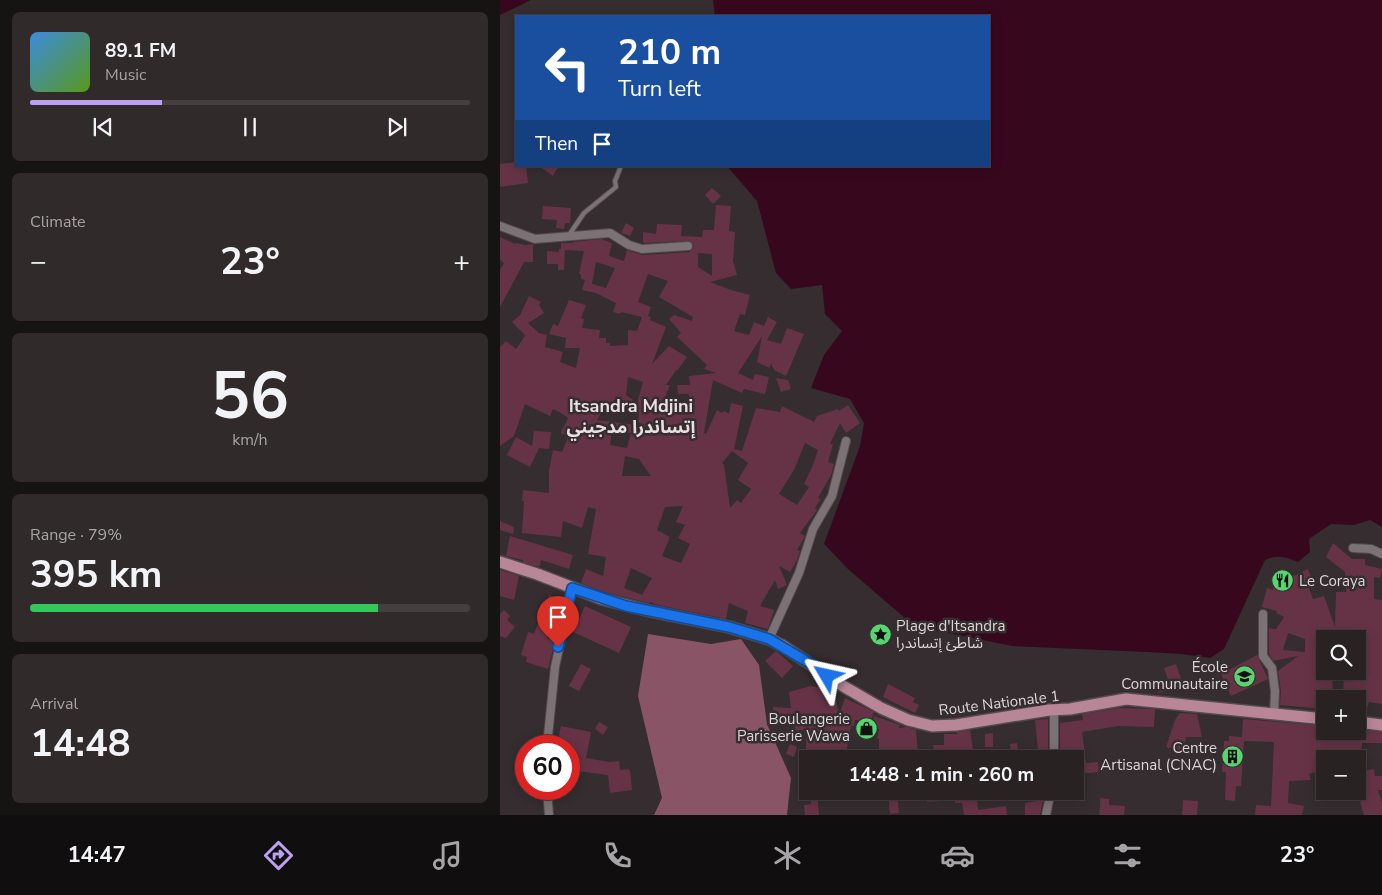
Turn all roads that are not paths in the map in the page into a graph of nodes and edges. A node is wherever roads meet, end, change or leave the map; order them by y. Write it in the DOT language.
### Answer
graph roads {
  1 [pos="621,167"];
  2 [pos="500,226"];
  3 [pos="568,236"];
  4 [pos="688,246"];
  5 [pos="846,441"];
  6 [pos="1353,548"];
  7 [pos="1382,554"];
  8 [pos="500,562"];
  9 [pos="572,588"];
  10 [pos="1263,614"];
  11 [pos="769,639"];
  12 [pos="1054,710"];
  13 [pos="1274,714"];
  14 [pos="1316,718"];
  15 [pos="1366,723"];
  16 [pos="1382,725"];
  17 [pos="548,735"];
  18 [pos="1054,750"];
  19 [pos="547,800"];
  20 [pos="1048,800"];
  21 [pos="548,815"];
  22 [pos="1046,815"];
  1 -- 3 [label="lane"];
  2 -- 3 [label="street"];
  3 -- 4 [label="street"];
  5 -- 11 [label="street"];
  6 -- 7 [label="street"];
  8 -- 9 [label="main road, Route Nationale 1"];
  9 -- 11 [label="main road, Route Nationale 1"];
  9 -- 17 [label="street"];
  10 -- 13 [label="street"];
  11 -- 12 [label="main road, Route Nationale 1"];
  12 -- 13 [label="main road, Route Nationale 1"];
  12 -- 18 [label="street"];
  13 -- 14 [label="main road, Route Nationale 1"];
  15 -- 16 [label="main road"];
  19 -- 21 [label="street"];
  20 -- 22 [label="street"];
}
